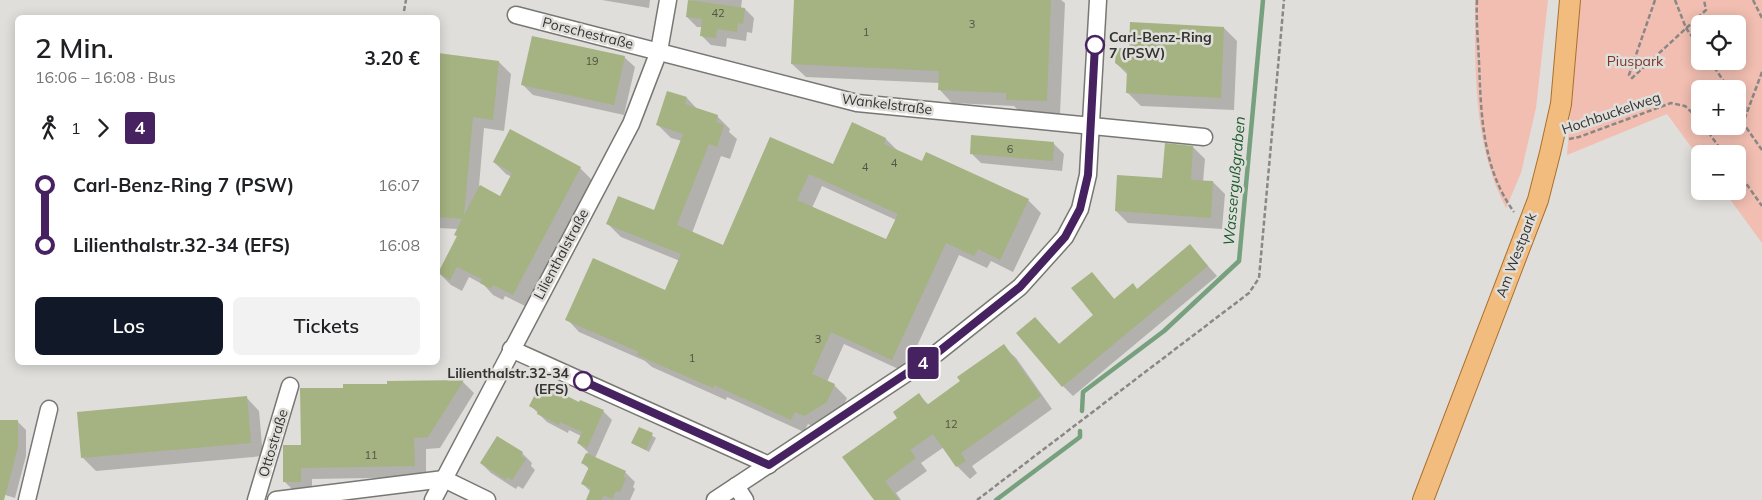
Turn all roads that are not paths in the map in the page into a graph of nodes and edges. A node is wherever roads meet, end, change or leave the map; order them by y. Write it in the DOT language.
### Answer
graph roads {
  1 [pos="668,0"];
  2 [pos="1098,0"];
  3 [pos="1570,0"];
  4 [pos="516,15"];
  5 [pos="659,51"];
  6 [pos="1090,126"];
  7 [pos="1204,137"];
  8 [pos="511,349"];
  9 [pos="290,386"];
  10 [pos="49,409"];
  11 [pos="769,465"];
  12 [pos="444,479"];
  13 [pos="736,486"];
  14 [pos="27,500"];
  15 [pos="256,500"];
  16 [pos="276,500"];
  17 [pos="433,500"];
  18 [pos="487,500"];
  19 [pos="715,500"];
  20 [pos="745,500"];
  21 [pos="1423,500"];
  1 -- 5 [label="street, Lilienthalstraße"];
  2 -- 6 [label="street"];
  3 -- 21 [label="main road, Am Westpark"];
  4 -- 5 [label="street, Porschestraße"];
  5 -- 6 [label="street, Wankelstraße"];
  5 -- 8 [label="street, Lilienthalstraße"];
  6 -- 7 [label="street, Wankelstraße"];
  6 -- 11 [label="street"];
  8 -- 11 [label="street"];
  8 -- 12 [label="street, Lilienthalstraße"];
  9 -- 15 [label="street, Ottostraße"];
  10 -- 14 [label="street"];
  11 -- 13 [label="street"];
  12 -- 16 [label="street"];
  12 -- 17 [label="street, Lilienthalstraße"];
  12 -- 18 [label="street"];
  13 -- 19 [label="street"];
  13 -- 20 [label="street"];
}
